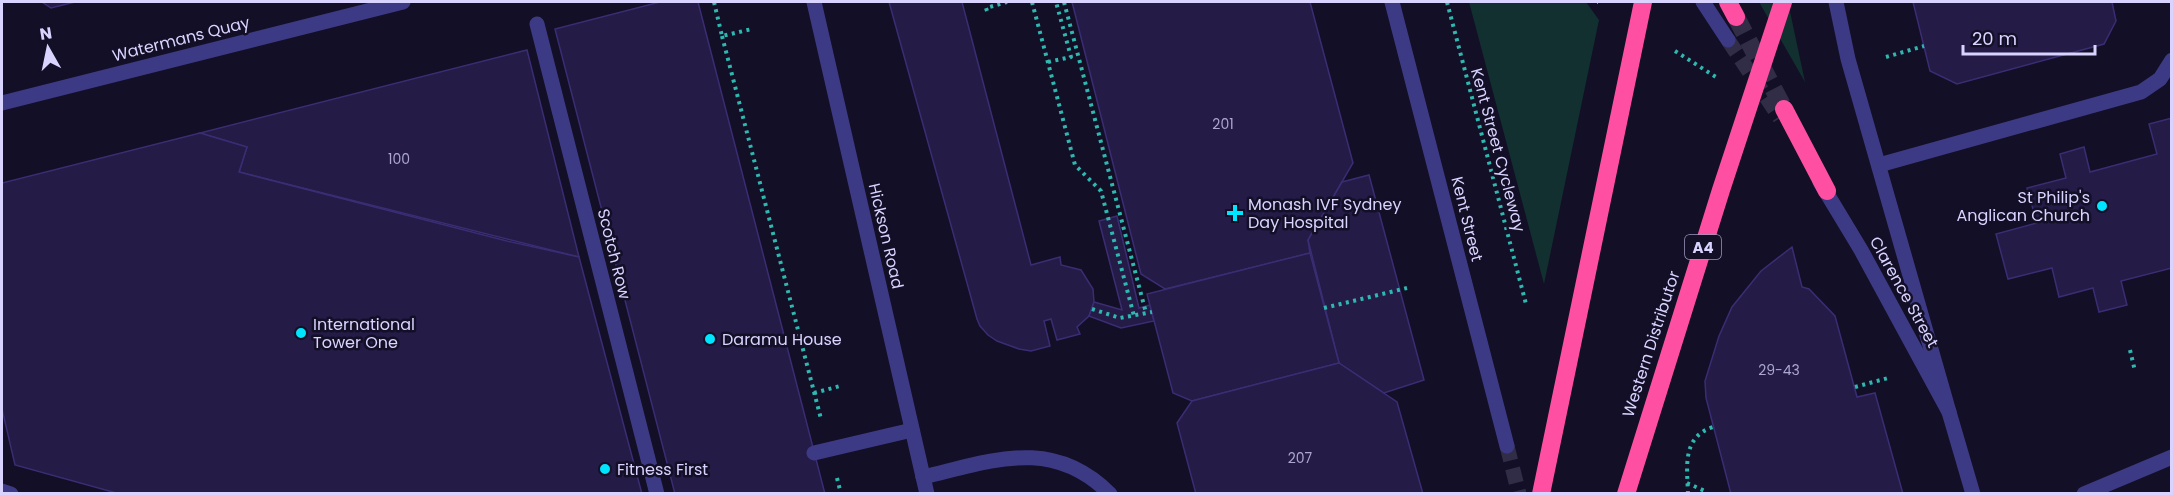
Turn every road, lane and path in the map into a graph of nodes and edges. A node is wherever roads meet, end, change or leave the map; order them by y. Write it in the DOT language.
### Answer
graph roads {
  1 [pos="403,2"];
  2 [pos="714,2"];
  3 [pos="814,2"];
  4 [pos="1007,2"];
  5 [pos="1032,2"];
  6 [pos="1056,2"];
  7 [pos="1064,2"];
  8 [pos="1392,2"];
  9 [pos="1447,2"];
  10 [pos="1643,2"];
  11 [pos="1703,2"];
  12 [pos="1783,2"];
  13 [pos="1836,2"];
  14 [pos="987,11"];
  15 [pos="537,24"];
  16 [pos="752,29"];
  17 [pos="722,36"];
  18 [pos="1728,40"];
  19 [pos="1924,46"];
  20 [pos="1675,51"];
  21 [pos="1886,57"];
  22 [pos="2172,60"];
  23 [pos="1048,62"];
  24 [pos="1716,77"];
  25 [pos="2,103"];
  26 [pos="1782,113"];
  27 [pos="1879,165"];
  28 [pos="1827,191"];
  29 [pos="1407,288"];
  30 [pos="1526,304"];
  31 [pos="1324,308"];
  32 [pos="1092,309"];
  33 [pos="1152,312"];
  34 [pos="1146,313"];
  35 [pos="1134,316"];
  36 [pos="2130,350"];
  37 [pos="2135,371"];
  38 [pos="1888,378"];
  39 [pos="840,386"];
  40 [pos="1855,387"];
  41 [pos="814,393"];
  42 [pos="1949,412"];
  43 [pos="1713,427"];
  44 [pos="823,428"];
  45 [pos="912,430"];
  46 [pos="1507,446"];
  47 [pos="814,453"];
  48 [pos="2172,457"];
  49 [pos="836,474"];
  50 [pos="923,477"];
  51 [pos="1688,483"];
  52 [pos="2,491"];
  53 [pos="11,494"];
  54 [pos="657,494"];
  55 [pos="841,494"];
  56 [pos="927,494"];
  57 [pos="1110,494"];
  58 [pos="1541,494"];
  59 [pos="1626,494"];
  60 [pos="1688,494"];
  61 [pos="1707,494"];
  62 [pos="1973,494"];
  63 [pos="2084,494"];
  1 -- 25 [label="street, Watermans Quay"];
  2 -- 17 [label="path"];
  3 -- 45 [label="street, Hickson Road"];
  4 -- 14 [label="path"];
  5 -- 23 [label="path"];
  6 -- 23 [label="path"];
  7 -- 34 [label="path"];
  8 -- 46 [label="street, Kent Street"];
  9 -- 30 [label="path, Kent Street Cycleway"];
  10 -- 58 [label="highway, bridge"];
  11 -- 18 [label="street"];
  12 -- 59 [label="highway, Western Distributor / A4, bridge"];
  13 -- 27 [label="street"];
  15 -- 54 [label="street, Scotch Row"];
  16 -- 17 [label="path"];
  17 -- 41 [label="path"];
  19 -- 21 [label="path"];
  20 -- 24 [label="path"];
  22 -- 27 [label="street"];
  23 -- 35 [label="path"];
  26 -- 28 [label="highway"];
  27 -- 42 [label="street"];
  28 -- 42 [label="street, Clarence Street"];
  29 -- 31 [label="path"];
  32 -- 35 [label="path"];
  33 -- 34 [label="path"];
  34 -- 35 [label="path"];
  36 -- 37 [label="path"];
  38 -- 40 [label="path"];
  39 -- 41 [label="path"];
  41 -- 44 [label="path"];
  42 -- 62 [label="street, Clarence Street"];
  43 -- 51 [label="path"];
  45 -- 47 [label="street"];
  45 -- 50 [label="street, Hickson Road"];
  48 -- 63 [label="street"];
  49 -- 55 [label="path"];
  50 -- 56 [label="street, Hickson Road"];
  50 -- 57 [label="street"];
  51 -- 60 [label="path"];
  51 -- 61 [label="path"];
  52 -- 53 [label="street"];
}
